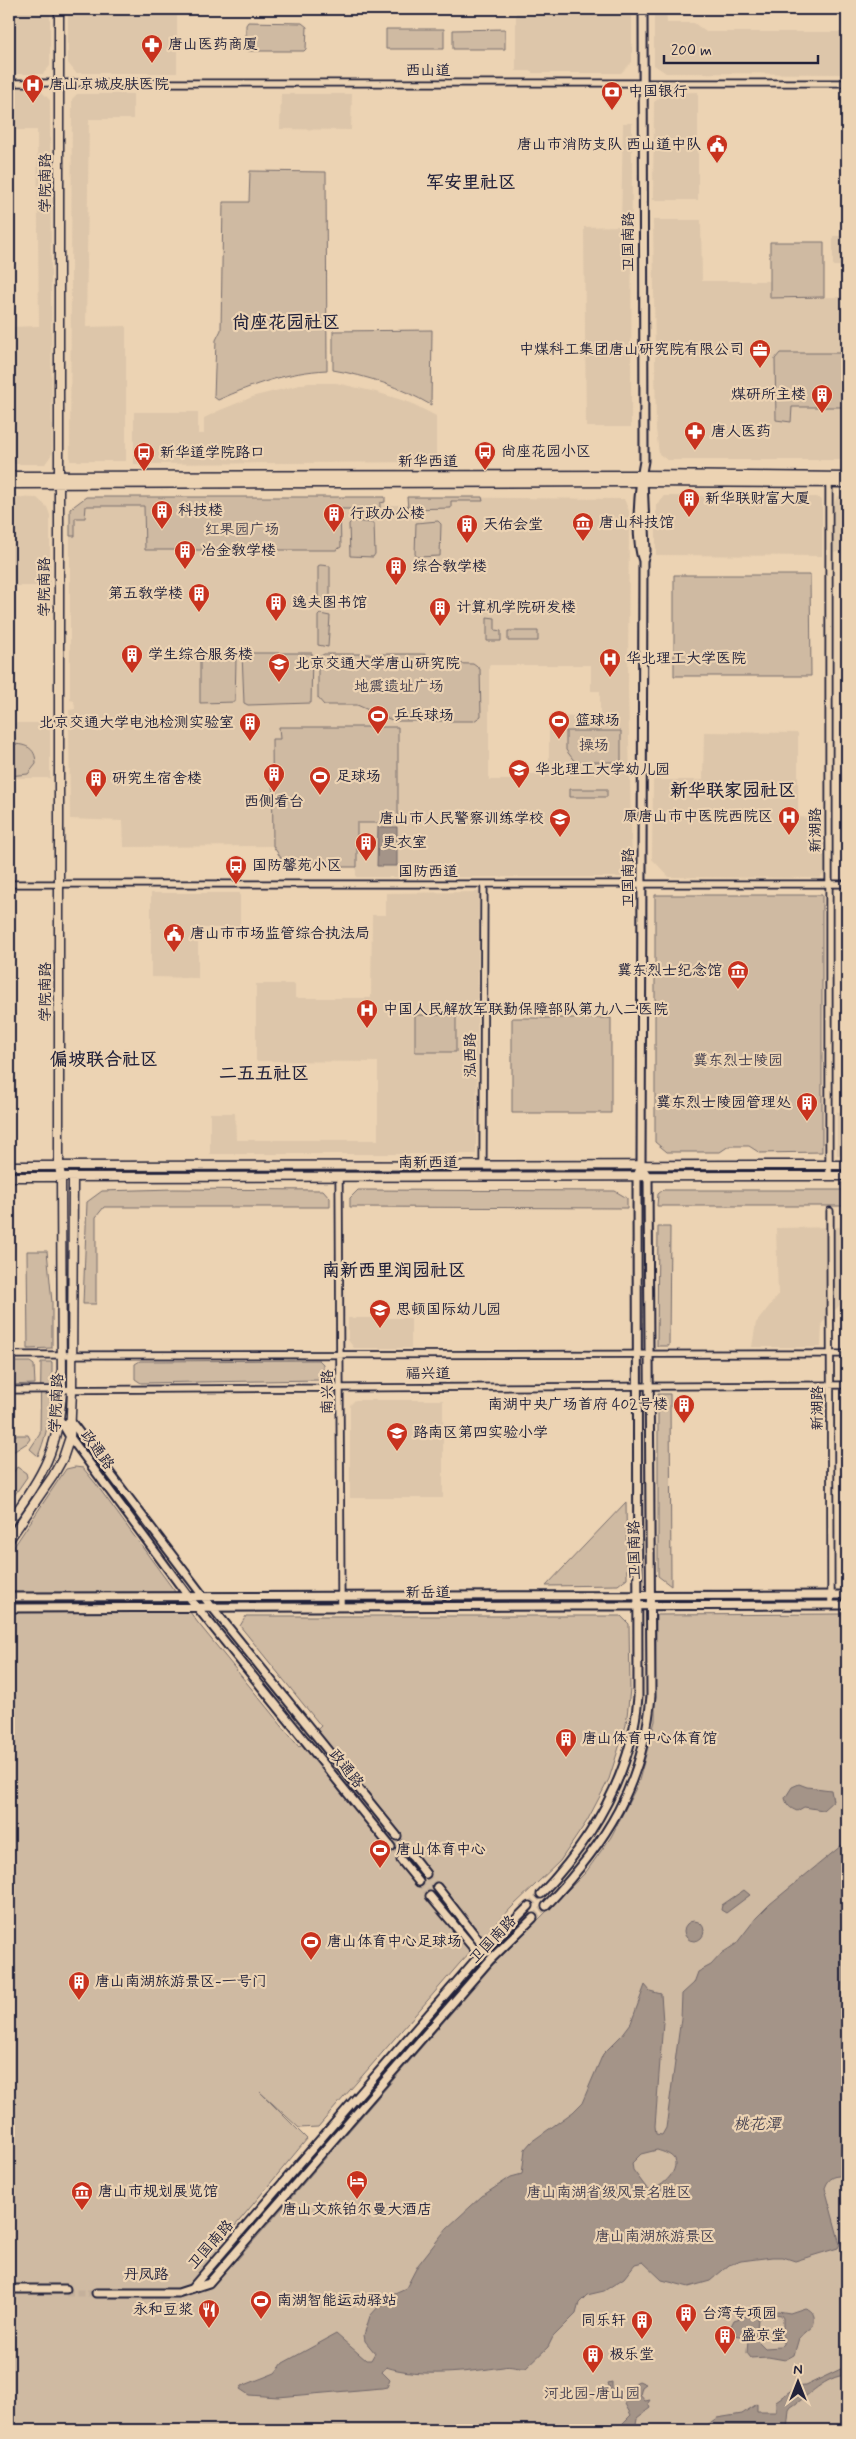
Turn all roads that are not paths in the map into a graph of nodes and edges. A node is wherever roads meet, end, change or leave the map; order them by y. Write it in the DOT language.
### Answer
graph roads {
  1 [pos="60,9"];
  2 [pos="643,9"];
  3 [pos="59,83"];
  4 [pos="643,83"];
  5 [pos="847,83"];
  6 [pos="9,84"];
  7 [pos="9,476"];
  8 [pos="847,477"];
  9 [pos="642,479"];
  10 [pos="59,480"];
  11 [pos="828,483"];
  12 [pos="9,484"];
  13 [pos="847,484"];
  14 [pos="9,884"];
  15 [pos="60,884"];
  16 [pos="484,884"];
  17 [pos="642,884"];
  18 [pos="829,884"];
  19 [pos="847,884"];
  20 [pos="483,1165"];
  21 [pos="830,1165"];
  22 [pos="847,1165"];
  23 [pos="9,1166"];
  24 [pos="59,1166"];
  25 [pos="641,1166"];
  26 [pos="637,1176"];
  27 [pos="830,1176"];
  28 [pos="847,1176"];
  29 [pos="9,1177"];
  30 [pos="61,1177"];
  31 [pos="73,1177"];
  32 [pos="648,1177"];
  33 [pos="339,1178"];
  34 [pos="830,1211"];
  35 [pos="830,1354"];
  36 [pos="847,1354"];
  37 [pos="9,1355"];
  38 [pos="62,1355"];
  39 [pos="72,1355"];
  40 [pos="340,1355"];
  41 [pos="637,1356"];
  42 [pos="648,1356"];
  43 [pos="830,1385"];
  44 [pos="847,1385"];
  45 [pos="637,1386"];
  46 [pos="648,1386"];
  47 [pos="340,1387"];
  48 [pos="9,1390"];
  49 [pos="62,1390"];
  50 [pos="72,1390"];
  51 [pos="60,1420"];
  52 [pos="72,1423"];
  53 [pos="70,1437"];
  54 [pos="9,1522"];
  55 [pos="9,1540"];
  56 [pos="650,1595"];
  57 [pos="831,1595"];
  58 [pos="847,1595"];
  59 [pos="188,1596"];
  60 [pos="204,1596"];
  61 [pos="341,1596"];
  62 [pos="639,1596"];
  63 [pos="9,1598"];
  64 [pos="831,1605"];
  65 [pos="847,1605"];
  66 [pos="638,1606"];
  67 [pos="650,1606"];
  68 [pos="198,1607"];
  69 [pos="341,1607"];
  70 [pos="9,1608"];
  71 [pos="214,1608"];
  72 [pos="304,1720"];
  73 [pos="296,1729"];
  74 [pos="397,1836"];
  75 [pos="391,1847"];
  76 [pos="408,1851"];
  77 [pos="401,1860"];
  78 [pos="426,1874"];
  79 [pos="419,1882"];
  80 [pos="437,1887"];
  81 [pos="541,1894"];
  82 [pos="430,1896"];
  83 [pos="529,1906"];
  84 [pos="546,1906"];
  85 [pos="533,1918"];
  86 [pos="486,1948"];
  87 [pos="479,1956"];
  88 [pos="490,1960"];
  89 [pos="308,2153"];
  90 [pos="316,2160"];
  91 [pos="191,2289"];
  92 [pos="9,2291"];
  93 [pos="66,2291"];
  94 [pos="95,2291"];
  1 -- 3 [label="main road, 学院南路"];
  2 -- 4 [label="main road, 卫国南路"];
  3 -- 4 [label="street, 西山道"];
  3 -- 6 [label="street, 西山道"];
  3 -- 10 [label="main road, 学院南路"];
  4 -- 5 [label="street, 西山道"];
  4 -- 9 [label="main road, 卫国南路"];
  7 -- 10 [label="main road, 新华西道"];
  8 -- 9 [label="main road, 新华西道"];
  9 -- 10 [label="main road, 新华西道"];
  9 -- 11 [label="main road, 新华西道"];
  9 -- 17 [label="main road, 卫国南路"];
  10 -- 12 [label="main road, 新华西道"];
  10 -- 15 [label="main road, 学院南路"];
  11 -- 13 [label="main road, 新华西道"];
  11 -- 18 [label="street, 新湖路"];
  14 -- 15 [label="street, 国防西道"];
  15 -- 16 [label="street, 国防西道"];
  15 -- 24 [label="main road, 学院南路"];
  16 -- 17 [label="street, 国防西道"];
  16 -- 20 [label="street, 泓西路"];
  17 -- 18 [label="street, 国防西道"];
  17 -- 25 [label="main road, 卫国南路"];
  18 -- 19 [label="street, 国防西道"];
  18 -- 21 [label="street, 新湖路"];
  20 -- 24 [label="main road, 南新西道"];
  20 -- 25 [label="main road, 南新西道"];
  21 -- 22 [label="main road, 南新西道"];
  21 -- 25 [label="main road, 南新西道"];
  21 -- 27 [label="street, 新湖路"];
  23 -- 24 [label="main road, 南新西道"];
  24 -- 30 [label="main road, 学院南路"];
  24 -- 31 [label="main road"];
  25 -- 26 [label="main road, 卫国南路"];
  25 -- 32 [label="main road"];
  26 -- 32 [label="main road, 南新西道"];
  26 -- 33 [label="main road, 南新西道"];
  26 -- 41 [label="main road, 卫国南路"];
  27 -- 28 [label="main road, 南新西道"];
  27 -- 32 [label="main road, 南新西道"];
  29 -- 30 [label="main road, 南新西道"];
  30 -- 31 [label="main road, 南新西道"];
  30 -- 38 [label="main road, 学院南路"];
  31 -- 33 [label="main road, 南新西道"];
  31 -- 39 [label="main road, 学院南路"];
  32 -- 42 [label="main road, 卫国南路"];
  33 -- 40 [label="street, 南兴路"];
  34 -- 35 [label="street, 新湖路"];
  35 -- 36 [label="street, 福兴道"];
  35 -- 42 [label="street, 福兴道"];
  35 -- 43 [label="street, 新湖路"];
  37 -- 38 [label="street, 福兴道"];
  38 -- 39 [label="street, 福兴道"];
  38 -- 49 [label="main road, 学院南路"];
  39 -- 40 [label="street, 福兴道"];
  39 -- 50 [label="main road, 学院南路"];
  40 -- 41 [label="street, 福兴道"];
  40 -- 47 [label="street, 南兴路"];
  41 -- 42 [label="street, 福兴道"];
  41 -- 45 [label="main road, 卫国南路"];
  42 -- 46 [label="main road, 卫国南路"];
  43 -- 44 [label="street, 福兴道"];
  43 -- 46 [label="street, 福兴道"];
  43 -- 57 [label="street, 新湖路"];
  45 -- 46 [label="street, 福兴道"];
  45 -- 47 [label="street, 福兴道"];
  45 -- 62 [label="main road, 卫国南路"];
  46 -- 56 [label="main road, 卫国南路"];
  47 -- 50 [label="street, 福兴道"];
  47 -- 61 [label="street, 南兴路"];
  48 -- 49 [label="street, 福兴道"];
  49 -- 50 [label="street, 福兴道"];
  49 -- 51 [label="main road, 学院南路"];
  50 -- 52 [label="main road, 学院南路"];
  51 -- 52 [label="main road, 政通路"];
  51 -- 53 [label="main road, 政通路"];
  51 -- 54 [label="main road, 学院南路"];
  52 -- 53 [label="main road, 学院南路"];
  52 -- 60 [label="main road, 政通路"];
  53 -- 55 [label="main road, 学院南路"];
  53 -- 59 [label="main road, 政通路"];
  56 -- 57 [label="main road, 新岳道"];
  56 -- 62 [label="main road, 新岳道"];
  56 -- 67 [label="main road, 卫国南路"];
  57 -- 58 [label="main road, 新岳道"];
  57 -- 64 [label="street, 新湖路"];
  59 -- 60 [label="main road, 新岳道"];
  59 -- 63 [label="main road, 新岳道"];
  59 -- 68 [label="main road, 政通路"];
  60 -- 61 [label="main road, 新岳道"];
  60 -- 71 [label="main road, 政通路"];
  61 -- 62 [label="main road, 新岳道"];
  61 -- 69 [label="street, 南兴路"];
  62 -- 66 [label="main road, 卫国南路"];
  64 -- 65 [label="main road, 新岳道"];
  64 -- 67 [label="main road, 新岳道"];
  66 -- 67 [label="main road, 新岳道"];
  66 -- 69 [label="main road, 新岳道"];
  66 -- 81 [label="main road, 卫国南路"];
  67 -- 84 [label="main road, 卫国南路"];
  68 -- 70 [label="main road, 新岳道"];
  68 -- 71 [label="main road, 新岳道"];
  68 -- 73 [label="main road, 政通路"];
  69 -- 71 [label="main road, 新岳道"];
  71 -- 72 [label="main road, 政通路"];
  72 -- 73 [label="main road"];
  72 -- 74 [label="main road, 政通路"];
  73 -- 75 [label="main road, 政通路"];
  76 -- 78 [label="main road"];
  77 -- 79 [label="main road"];
  80 -- 86 [label="main road"];
  82 -- 87 [label="main road"];
  83 -- 86 [label="main road, 卫国南路"];
  85 -- 88 [label="main road, 卫国南路"];
  86 -- 87 [label="main road, 卫国南路"];
  86 -- 88 [label="main road"];
  87 -- 88 [label="main road"];
  87 -- 89 [label="main road, 卫国南路"];
  88 -- 90 [label="main road, 卫国南路"];
  89 -- 90 [label="main road"];
  89 -- 91 [label="main road, 卫国南路"];
  90 -- 91 [label="main road, 卫国南路"];
  91 -- 94 [label="main road, 丹凤路"];
  92 -- 93 [label="main road"];
}
